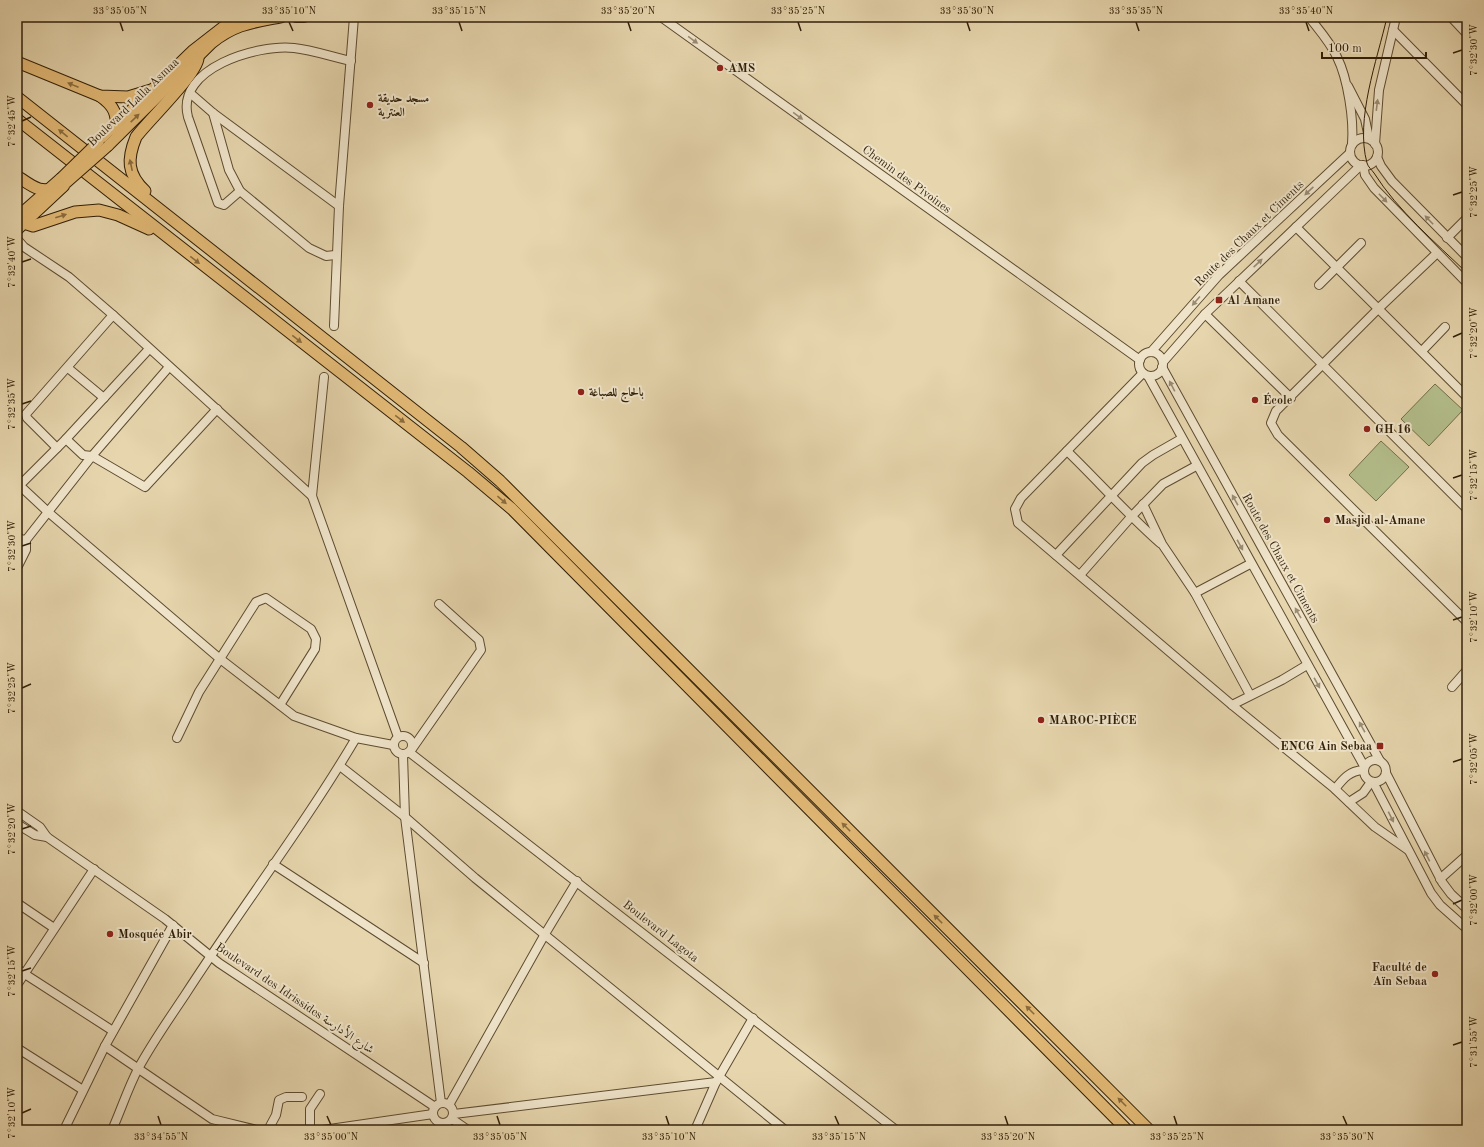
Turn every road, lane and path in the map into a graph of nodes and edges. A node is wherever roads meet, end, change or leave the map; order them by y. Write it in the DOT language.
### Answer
graph roads {
  1 [pos="242,17"];
  2 [pos="282,17"];
  3 [pos="296,17"];
  4 [pos="304,17"];
  5 [pos="354,17"];
  6 [pos="661,17"];
  7 [pos="1309,17"];
  8 [pos="1396,17"];
  9 [pos="1451,17"];
  10 [pos="1393,30"];
  11 [pos="1467,34"];
  12 [pos="198,57"];
  13 [pos="351,61"];
  14 [pos="17,62"];
  15 [pos="1346,82"];
  16 [pos="151,90"];
  17 [pos="190,93"];
  18 [pos="100,96"];
  19 [pos="17,97"];
  20 [pos="1467,106"];
  21 [pos="213,113"];
  22 [pos="17,119"];
  23 [pos="117,129"];
  24 [pos="1372,141"];
  25 [pos="1352,144"];
  26 [pos="1350,153"];
  27 [pos="1377,157"];
  28 [pos="1362,165"];
  29 [pos="17,176"];
  30 [pos="63,183"];
  31 [pos="47,191"];
  32 [pos="240,191"];
  33 [pos="339,206"];
  34 [pos="171,217"];
  35 [pos="1467,218"];
  36 [pos="19,221"];
  37 [pos="1296,227"];
  38 [pos="164,236"];
  39 [pos="1447,238"];
  40 [pos="17,239"];
  41 [pos="1361,243"];
  42 [pos="1437,253"];
  43 [pos="336,255"];
  44 [pos="1467,257"];
  45 [pos="1338,266"];
  46 [pos="1239,281"];
  47 [pos="1467,283"];
  48 [pos="1319,285"];
  49 [pos="1379,308"];
  50 [pos="1204,314"];
  51 [pos="113,315"];
  52 [pos="334,326"];
  53 [pos="1445,327"];
  54 [pos="149,349"];
  55 [pos="1422,351"];
  56 [pos="1151,352"];
  57 [pos="1140,360"];
  58 [pos="1162,364"];
  59 [pos="1323,364"];
  60 [pos="169,367"];
  61 [pos="68,368"];
  62 [pos="1145,374"];
  63 [pos="324,377"];
  64 [pos="1467,397"];
  65 [pos="104,398"];
  66 [pos="1291,398"];
  67 [pos="217,409"];
  68 [pos="66,439"];
  69 [pos="1181,439"];
  70 [pos="57,448"];
  71 [pos="1067,451"];
  72 [pos="92,456"];
  73 [pos="1196,466"];
  74 [pos="18,484"];
  75 [pos="1111,495"];
  76 [pos="312,496"];
  77 [pos="1143,504"];
  78 [pos="1467,510"];
  79 [pos="48,512"];
  80 [pos="1131,517"];
  81 [pos="17,535"];
  82 [pos="26,540"];
  83 [pos="1162,544"];
  84 [pos="17,547"];
  85 [pos="1056,555"];
  86 [pos="1250,564"];
  87 [pos="17,568"];
  88 [pos="1080,575"];
  89 [pos="1196,593"];
  90 [pos="439,604"];
  91 [pos="1467,622"];
  92 [pos="219,658"];
  93 [pos="1307,665"];
  94 [pos="1467,670"];
  95 [pos="1452,687"];
  96 [pos="1250,695"];
  97 [pos="280,705"];
  98 [pos="1232,705"];
  99 [pos="177,738"];
  100 [pos="356,738"];
  101 [pos="395,741"];
  102 [pos="408,752"];
  103 [pos="1380,761"];
  104 [pos="340,766"];
  105 [pos="1364,768"];
  106 [pos="1386,773"];
  107 [pos="1372,782"];
  108 [pos="1335,790"];
  109 [pos="1349,802"];
  110 [pos="17,811"];
  111 [pos="405,817"];
  112 [pos="17,824"];
  113 [pos="47,837"];
  114 [pos="1408,850"];
  115 [pos="1467,855"];
  116 [pos="273,864"];
  117 [pos="94,869"];
  118 [pos="1440,879"];
  119 [pos="578,882"];
  120 [pos="17,903"];
  121 [pos="1467,909"];
  122 [pos="173,925"];
  123 [pos="54,928"];
  124 [pos="1467,929"];
  125 [pos="545,934"];
  126 [pos="210,955"];
  127 [pos="424,963"];
  128 [pos="17,969"];
  129 [pos="25,974"];
  130 [pos="17,986"];
  131 [pos="753,1018"];
  132 [pos="113,1031"];
  133 [pos="105,1046"];
  134 [pos="17,1048"];
  135 [pos="138,1069"];
  136 [pos="718,1079"];
  137 [pos="83,1090"];
  138 [pos="320,1094"];
  139 [pos="302,1098"];
  140 [pos="440,1107"];
  141 [pos="450,1121"];
  142 [pos="355,1128"];
  143 [pos="64,1130"];
  144 [pos="112,1130"];
  145 [pos="257,1130"];
  146 [pos="268,1130"];
  147 [pos="310,1130"];
  148 [pos="323,1130"];
  149 [pos="468,1130"];
  150 [pos="695,1130"];
  151 [pos="785,1130"];
  152 [pos="896,1130"];
  153 [pos="1127,1130"];
  154 [pos="1149,1130"];
  1 -- 16 [label="main road, Boulevard Lalla Asmaa"];
  2 -- 12 [label="main road, Boulevard Lalla Asmaa"];
  3 -- 4 [label="main road"];
  5 -- 13 [label="street"];
  6 -- 57 [label="street, Chemin des Pivoines, one-way"];
  7 -- 15 [label="street"];
  8 -- 10 [label="street"];
  9 -- 11 [label="street"];
  10 -- 20 [label="street"];
  24 -- 10 [label="street, one-way"];
  23 -- 12 [label="main road, Boulevard Lalla Asmaa, one-way"];
  34 -- 12 [label="highway, one-way"];
  13 -- 17 [label="street"];
  13 -- 33 [label="street"];
  18 -- 14 [label="highway, one-way"];
  15 -- 24 [label="street"];
  15 -- 25 [label="street"];
  16 -- 18 [label="highway"];
  16 -- 23 [label="main road, Boulevard Lalla Asmaa"];
  17 -- 21 [label="street"];
  17 -- 32 [label="street"];
  18 -- 23 [label="highway"];
  34 -- 19 [label="highway, one-way"];
  21 -- 32 [label="street"];
  21 -- 33 [label="street"];
  22 -- 38 [label="highway"];
  23 -- 30 [label="main road, Boulevard Lalla Asmaa, bridge"];
  24 -- 25 [label="street"];
  24 -- 27 [label="street"];
  25 -- 26 [label="street"];
  26 -- 28 [label="street"];
  26 -- 56 [label="street, Route des Chaux et Ciments, one-way"];
  27 -- 28 [label="street"];
  39 -- 27 [label="street, one-way"];
  28 -- 37 [label="street"];
  28 -- 42 [label="street, one-way"];
  29 -- 31 [label="highway"];
  30 -- 31 [label="highway"];
  30 -- 36 [label="main road, Boulevard Lalla Asmaa"];
  31 -- 36 [label="main road"];
  32 -- 43 [label="street"];
  33 -- 43 [label="street"];
  154 -- 34 [label="highway, one-way"];
  35 -- 39 [label="street"];
  36 -- 38 [label="highway, one-way"];
  37 -- 45 [label="street"];
  46 -- 37 [label="street, one-way"];
  38 -- 153 [label="highway, one-way"];
  39 -- 44 [label="street"];
  40 -- 51 [label="street"];
  41 -- 45 [label="street"];
  42 -- 47 [label="street"];
  42 -- 49 [label="street"];
  43 -- 52 [label="street"];
  45 -- 48 [label="street"];
  45 -- 49 [label="street"];
  46 -- 50 [label="street"];
  46 -- 59 [label="street"];
  49 -- 55 [label="street"];
  49 -- 59 [label="street"];
  50 -- 58 [label="street"];
  50 -- 66 [label="street"];
  51 -- 54 [label="street"];
  51 -- 61 [label="street"];
  53 -- 55 [label="street"];
  54 -- 60 [label="street"];
  54 -- 65 [label="street"];
  55 -- 64 [label="street"];
  56 -- 57 [label="street"];
  56 -- 58 [label="street"];
  57 -- 62 [label="street"];
  58 -- 62 [label="street"];
  103 -- 58 [label="street, Route des Chaux et Ciments, one-way"];
  59 -- 66 [label="street"];
  59 -- 78 [label="street"];
  60 -- 67 [label="street"];
  60 -- 72 [label="street"];
  61 -- 65 [label="street"];
  61 -- 70 [label="street"];
  62 -- 69 [label="street"];
  62 -- 71 [label="street"];
  63 -- 76 [label="street"];
  65 -- 68 [label="street"];
  66 -- 91 [label="street"];
  67 -- 72 [label="street"];
  67 -- 76 [label="street"];
  68 -- 70 [label="street"];
  68 -- 72 [label="street"];
  69 -- 73 [label="street"];
  69 -- 75 [label="street"];
  70 -- 74 [label="street"];
  71 -- 75 [label="street"];
  71 -- 85 [label="street"];
  72 -- 79 [label="street"];
  73 -- 77 [label="street"];
  73 -- 86 [label="street, one-way"];
  74 -- 79 [label="street"];
  75 -- 80 [label="street"];
  75 -- 85 [label="street"];
  76 -- 101 [label="street"];
  77 -- 80 [label="street"];
  77 -- 83 [label="street"];
  79 -- 82 [label="street"];
  79 -- 92 [label="street"];
  80 -- 83 [label="street"];
  80 -- 88 [label="street"];
  81 -- 82 [label="street"];
  82 -- 84 [label="street"];
  82 -- 87 [label="street"];
  83 -- 89 [label="street"];
  85 -- 88 [label="street"];
  86 -- 89 [label="street"];
  86 -- 93 [label="street"];
  88 -- 98 [label="street"];
  89 -- 96 [label="street"];
  90 -- 102 [label="street"];
  92 -- 97 [label="street"];
  92 -- 97 [label="street"];
  92 -- 99 [label="street"];
  93 -- 96 [label="street"];
  93 -- 105 [label="street, one-way"];
  94 -- 95 [label="street"];
  96 -- 98 [label="street"];
  97 -- 100 [label="street"];
  98 -- 108 [label="street"];
  100 -- 101 [label="street"];
  100 -- 104 [label="street"];
  101 -- 102 [label="street"];
  101 -- 102 [label="street"];
  102 -- 111 [label="street"];
  102 -- 119 [label="street, Boulevard Lagota"];
  103 -- 105 [label="street"];
  103 -- 106 [label="street"];
  104 -- 111 [label="street"];
  104 -- 116 [label="street"];
  105 -- 107 [label="street"];
  105 -- 108 [label="street"];
  106 -- 107 [label="street"];
  118 -- 106 [label="street, one-way"];
  107 -- 109 [label="street"];
  107 -- 114 [label="street, one-way"];
  108 -- 109 [label="street"];
  109 -- 114 [label="street"];
  110 -- 113 [label="street, Boulevard des Idrissides شارع الأدارسة"];
  111 -- 125 [label="street"];
  111 -- 127 [label="street"];
  112 -- 113 [label="street, Boulevard des Idrissides شارع الأدارسة"];
  113 -- 117 [label="street, Boulevard des Idrissides شارع الأدارسة"];
  114 -- 124 [label="street"];
  115 -- 118 [label="street"];
  116 -- 126 [label="street"];
  116 -- 127 [label="street"];
  117 -- 122 [label="street, Boulevard des Idrissides شارع الأدارسة"];
  117 -- 123 [label="street"];
  118 -- 121 [label="street"];
  119 -- 125 [label="street"];
  119 -- 131 [label="street, Boulevard Lagota"];
  120 -- 123 [label="street"];
  122 -- 126 [label="street, Boulevard des Idrissides شارع الأدارسة"];
  122 -- 132 [label="street"];
  123 -- 129 [label="street"];
  125 -- 136 [label="street"];
  125 -- 140 [label="street"];
  126 -- 135 [label="street"];
  126 -- 140 [label="street, Boulevard des Idrissides شارع الأدارسة"];
  127 -- 140 [label="street"];
  128 -- 129 [label="street"];
  129 -- 130 [label="street"];
  129 -- 132 [label="street"];
  131 -- 136 [label="street"];
  131 -- 152 [label="street, Boulevard Lagota"];
  132 -- 133 [label="street"];
  133 -- 135 [label="street"];
  133 -- 137 [label="street"];
  134 -- 137 [label="street"];
  135 -- 144 [label="street"];
  135 -- 145 [label="street"];
  136 -- 141 [label="street"];
  136 -- 150 [label="street"];
  136 -- 151 [label="street"];
  137 -- 143 [label="street"];
  138 -- 147 [label="street"];
  139 -- 146 [label="street"];
  140 -- 141 [label="street"];
  140 -- 141 [label="street, Boulevard des Idrissides شارع الأدارسة"];
  140 -- 142 [label="street"];
  141 -- 149 [label="street"];
  142 -- 148 [label="street"];
}
